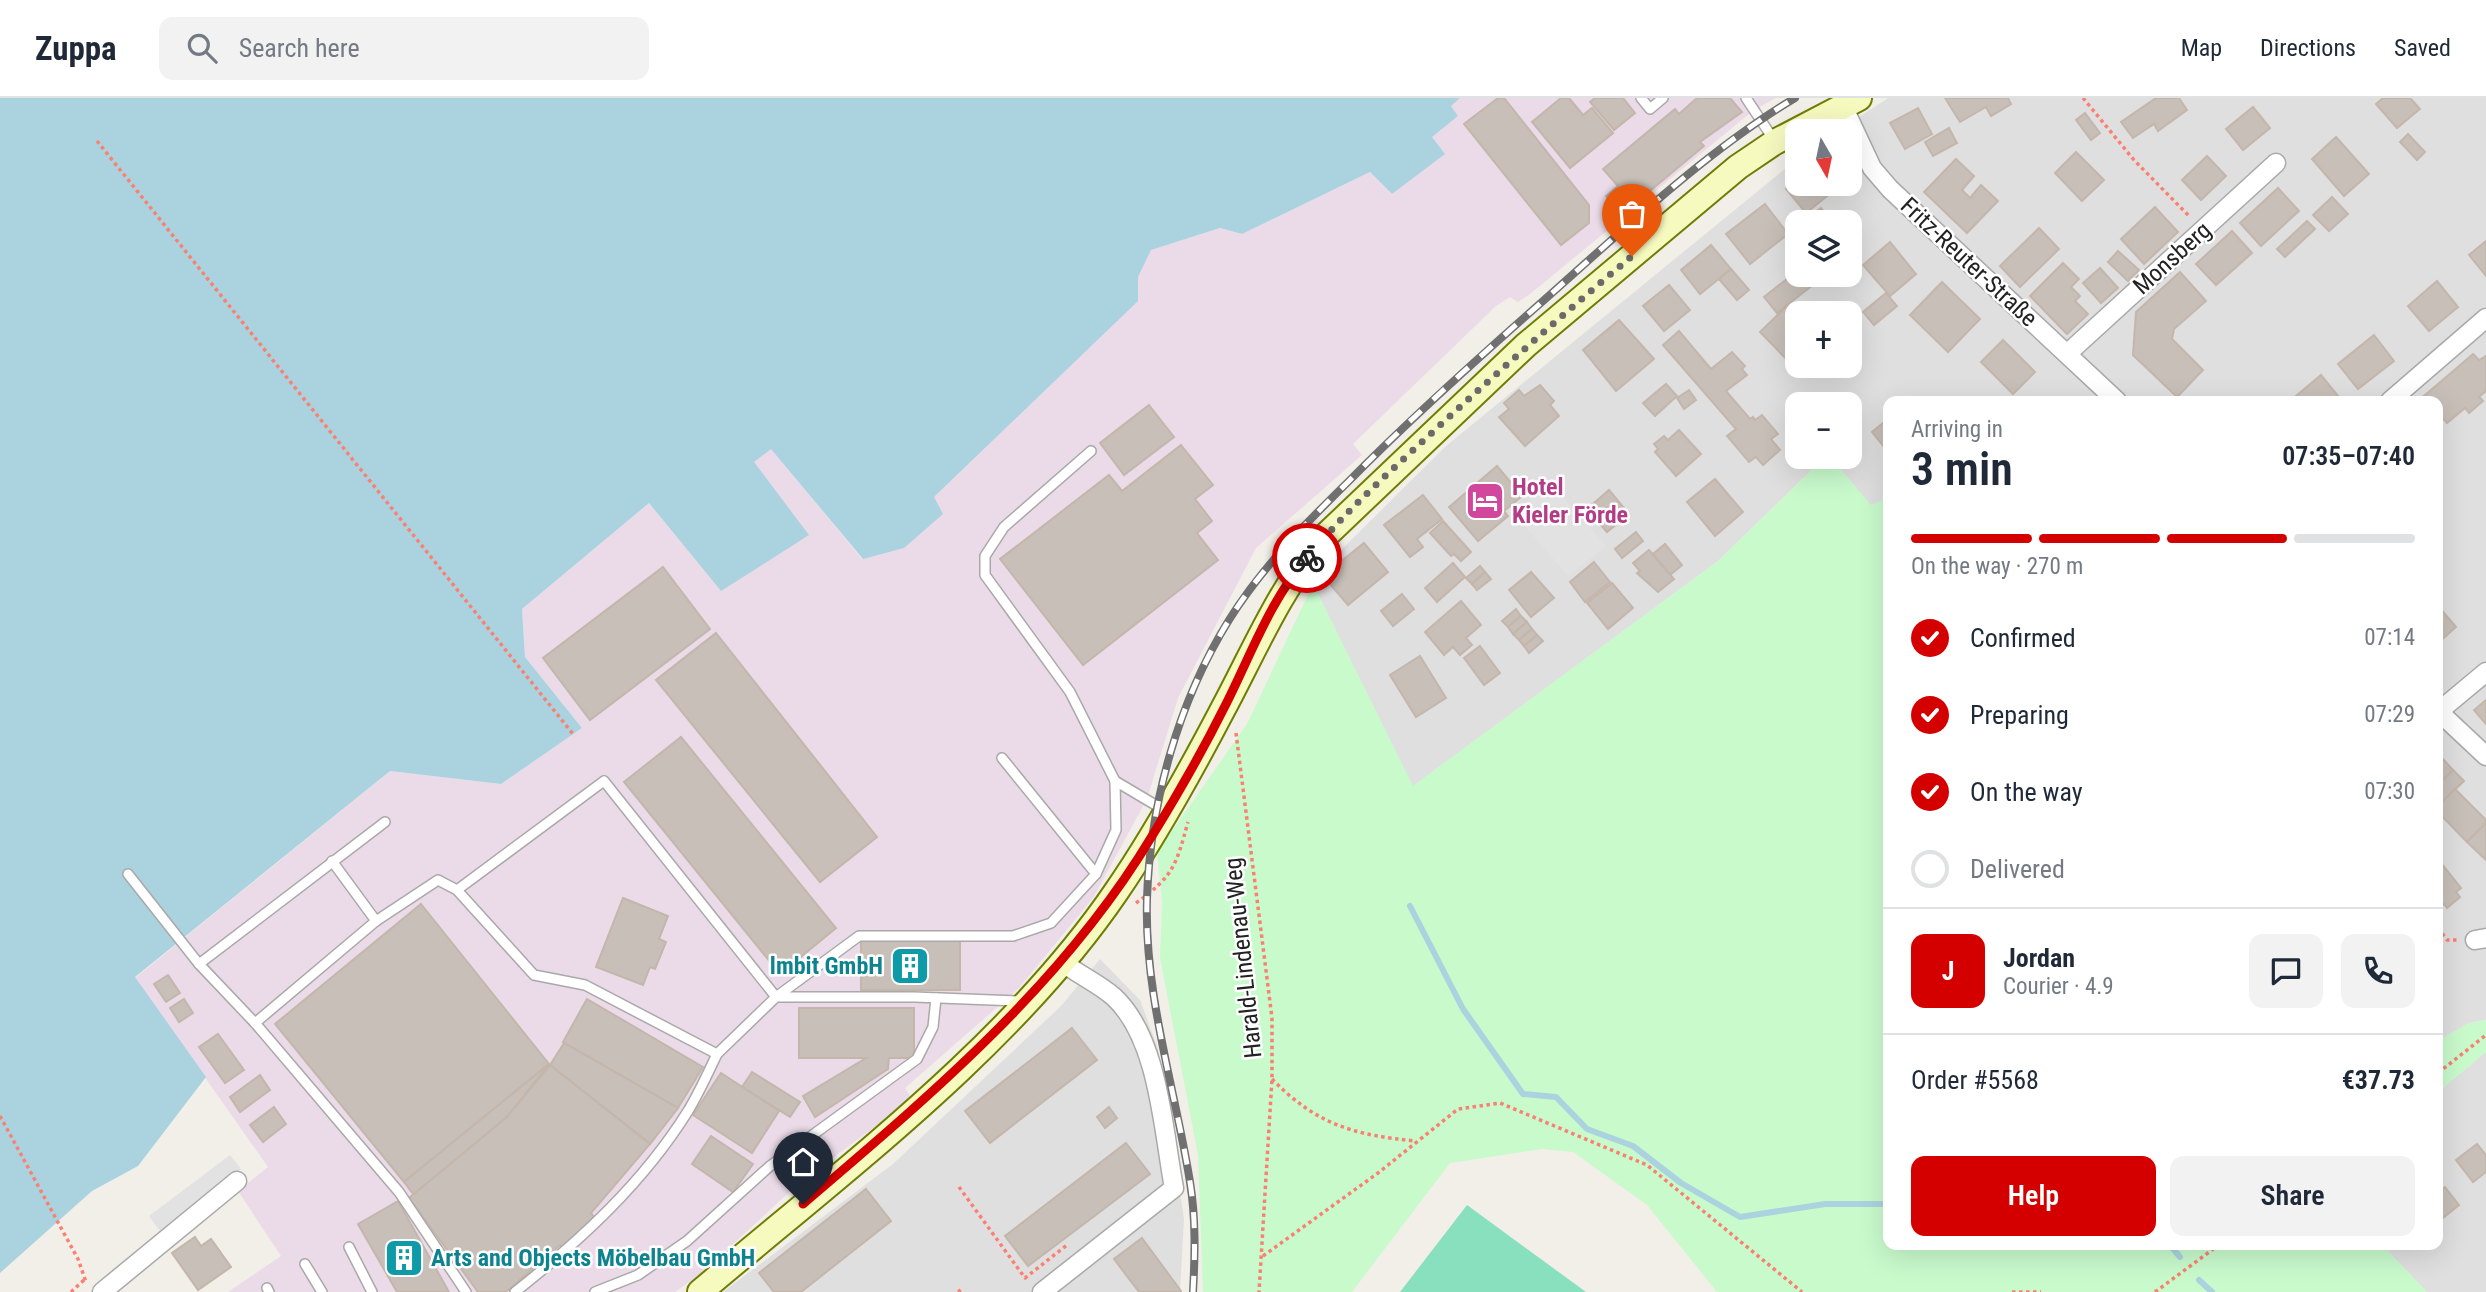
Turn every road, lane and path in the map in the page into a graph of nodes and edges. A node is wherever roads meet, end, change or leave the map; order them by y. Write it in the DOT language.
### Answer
graph roads {
  1 [pos="1641,98"];
  2 [pos="1663,98"];
  3 [pos="1746,98"];
  4 [pos="2083,98"];
  5 [pos="1851,102"];
  6 [pos="97,141"];
  7 [pos="1775,142"];
  8 [pos="2276,163"];
  9 [pos="2203,230"];
  10 [pos="2486,318"];
  11 [pos="2068,353"];
  12 [pos="2112,396"];
  13 [pos="2396,396"];
  14 [pos="1091,451"];
  15 [pos="2486,672"];
  16 [pos="2443,707"];
  17 [pos="1224,708"];
  18 [pos="2443,716"];
  19 [pos="573,734"];
  20 [pos="2486,756"];
  21 [pos="1002,758"];
  22 [pos="1115,781"];
  23 [pos="1166,812"];
  24 [pos="384,822"];
  25 [pos="332,861"];
  26 [pos="128,874"];
  27 [pos="1096,874"];
  28 [pos="457,890"];
  29 [pos="376,921"];
  30 [pos="1061,961"];
  31 [pos="199,964"];
  32 [pos="776,997"];
  33 [pos="936,998"];
  34 [pos="1027,1002"];
  35 [pos="255,1023"];
  36 [pos="2486,1035"];
  37 [pos="717,1055"];
  38 [pos="2443,1069"];
  39 [pos="1272,1079"];
  40 [pos="0,1116"];
  41 [pos="1416,1142"];
  42 [pos="237,1181"];
  43 [pos="959,1187"];
  44 [pos="1069,1244"];
  45 [pos="349,1247"];
  46 [pos="2212,1250"];
  47 [pos="1263,1256"];
  48 [pos="305,1264"];
  49 [pos="963,1288"];
  50 [pos="89,1292"];
  51 [pos="102,1292"];
  52 [pos="322,1292"];
  53 [pos="372,1292"];
  54 [pos="466,1292"];
  55 [pos="515,1292"];
  56 [pos="595,1292"];
  57 [pos="700,1292"];
  58 [pos="958,1292"];
  59 [pos="1041,1292"];
  60 [pos="1259,1292"];
  61 [pos="1802,1292"];
  62 [pos="2012,1292"];
  63 [pos="2037,1292"];
  64 [pos="2155,1292"];
  1 -- 2 [label="lane"];
  3 -- 7 [label="lane"];
  4 -- 9 [label="path"];
  5 -- 7 [label="street"];
  5 -- 11 [label="street, Fritz-Reuter-Straße"];
  6 -- 19 [label="path"];
  7 -- 17 [label="street"];
  8 -- 9 [label="street, Monsberg"];
  9 -- 11 [label="street, Monsberg"];
  10 -- 13 [label="street"];
  11 -- 12 [label="street, Fritz-Reuter-Straße"];
  14 -- 22 [label="lane"];
  15 -- 16 [label="street"];
  17 -- 23 [label="street"];
  17 -- 39 [label="path, Harald-Lindenau-Weg"];
  18 -- 20 [label="street"];
  21 -- 27 [label="lane"];
  22 -- 23 [label="lane"];
  22 -- 27 [label="lane"];
  23 -- 30 [label="street"];
  24 -- 25 [label="lane"];
  25 -- 29 [label="lane"];
  25 -- 31 [label="lane"];
  26 -- 31 [label="lane"];
  27 -- 32 [label="lane"];
  28 -- 29 [label="lane"];
  28 -- 32 [label="lane"];
  28 -- 37 [label="lane"];
  29 -- 35 [label="lane"];
  30 -- 34 [label="street"];
  30 -- 59 [label="street"];
  31 -- 35 [label="lane"];
  32 -- 33 [label="lane"];
  32 -- 37 [label="lane"];
  33 -- 34 [label="lane"];
  33 -- 56 [label="lane"];
  34 -- 57 [label="street"];
  35 -- 54 [label="lane"];
  36 -- 38 [label="path"];
  37 -- 55 [label="lane"];
  39 -- 41 [label="path"];
  39 -- 47 [label="path, Harald-Lindenau-Weg"];
  40 -- 50 [label="path"];
  41 -- 47 [label="path"];
  41 -- 61 [label="path"];
  42 -- 51 [label="street"];
  43 -- 44 [label="path"];
  45 -- 53 [label="lane"];
  46 -- 64 [label="path"];
  47 -- 60 [label="path, Harald-Lindenau-Weg"];
  48 -- 52 [label="lane"];
  49 -- 58 [label="path"];
  62 -- 63 [label="path"];
}
